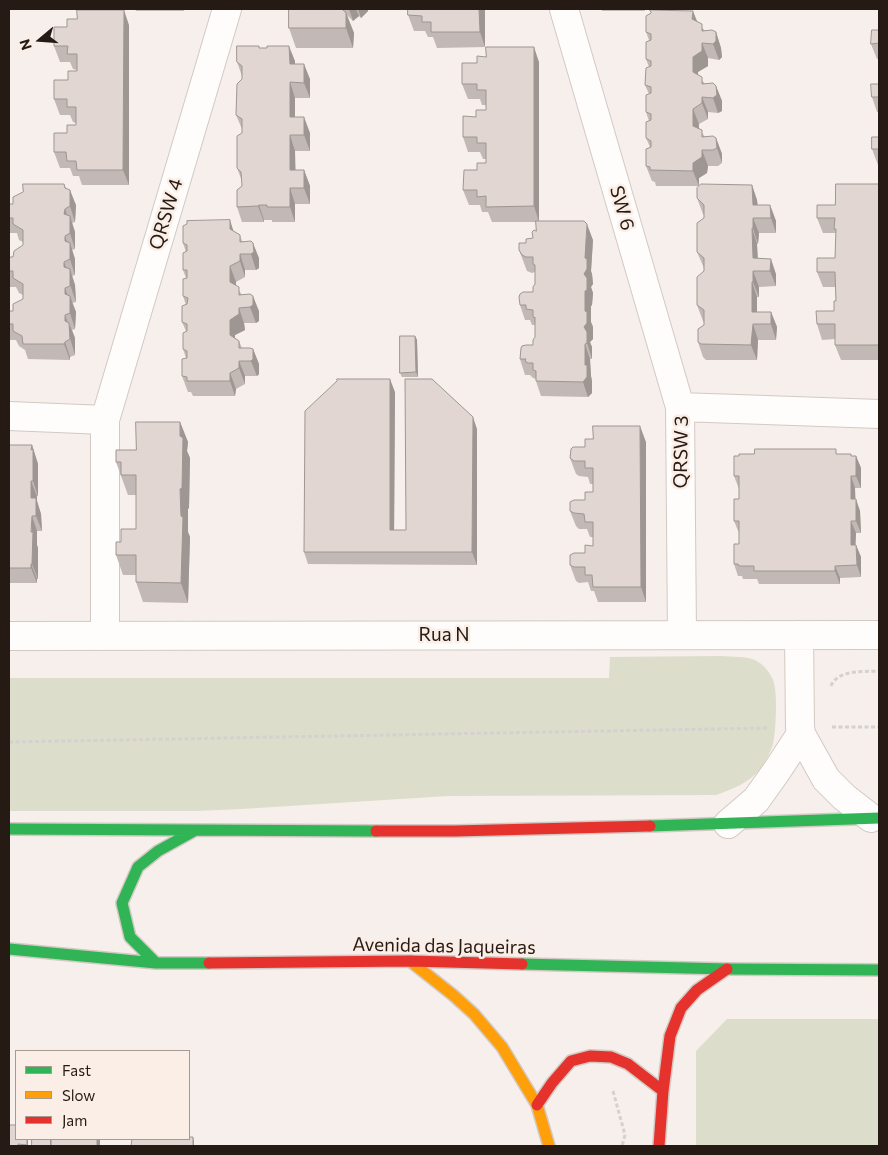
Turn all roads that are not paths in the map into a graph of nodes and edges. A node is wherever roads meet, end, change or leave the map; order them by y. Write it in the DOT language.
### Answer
graph roads {
  1 [pos="227,9"];
  2 [pos="564,9"];
  3 [pos="680,407"];
  4 [pos="879,414"];
  5 [pos="9,416"];
  6 [pos="105,420"];
  7 [pos="799,634"];
  8 [pos="682,635"];
  9 [pos="879,635"];
  10 [pos="9,636"];
  11 [pos="105,636"];
  12 [pos="800,731"];
  13 [pos="875,818"];
  14 [pos="728,824"];
  15 [pos="9,829"];
  16 [pos="195,830"];
  17 [pos="9,949"];
  18 [pos="410,961"];
  19 [pos="156,963"];
  20 [pos="727,969"];
  21 [pos="879,970"];
  22 [pos="663,1091"];
  23 [pos="537,1105"];
  24 [pos="549,1146"];
  25 [pos="659,1146"];
  1 -- 6 [label="street, QRSW 4"];
  2 -- 3 [label="street, SW 6"];
  3 -- 4 [label="street, QRSW 3"];
  3 -- 8 [label="street, QRSW 3"];
  5 -- 6 [label="street"];
  6 -- 11 [label="street, QRSW 4"];
  7 -- 8 [label="street, Rua N"];
  7 -- 9 [label="street, Rua N"];
  7 -- 12 [label="street"];
  8 -- 11 [label="street, Rua N"];
  10 -- 11 [label="street, Rua N"];
  12 -- 13 [label="street"];
  12 -- 14 [label="street"];
  13 -- 14 [label="main road"];
  14 -- 16 [label="main road"];
  15 -- 16 [label="main road"];
  16 -- 19 [label="main road"];
  17 -- 19 [label="main road, Avenida das Jaqueiras"];
  18 -- 19 [label="main road, Avenida das Jaqueiras"];
  18 -- 20 [label="main road, Avenida das Jaqueiras"];
  18 -- 23 [label="main road"];
  20 -- 21 [label="main road, Avenida das Jaqueiras"];
  20 -- 22 [label="main road"];
  22 -- 23 [label="main road"];
  22 -- 25 [label="main road"];
  23 -- 24 [label="main road"];
}
